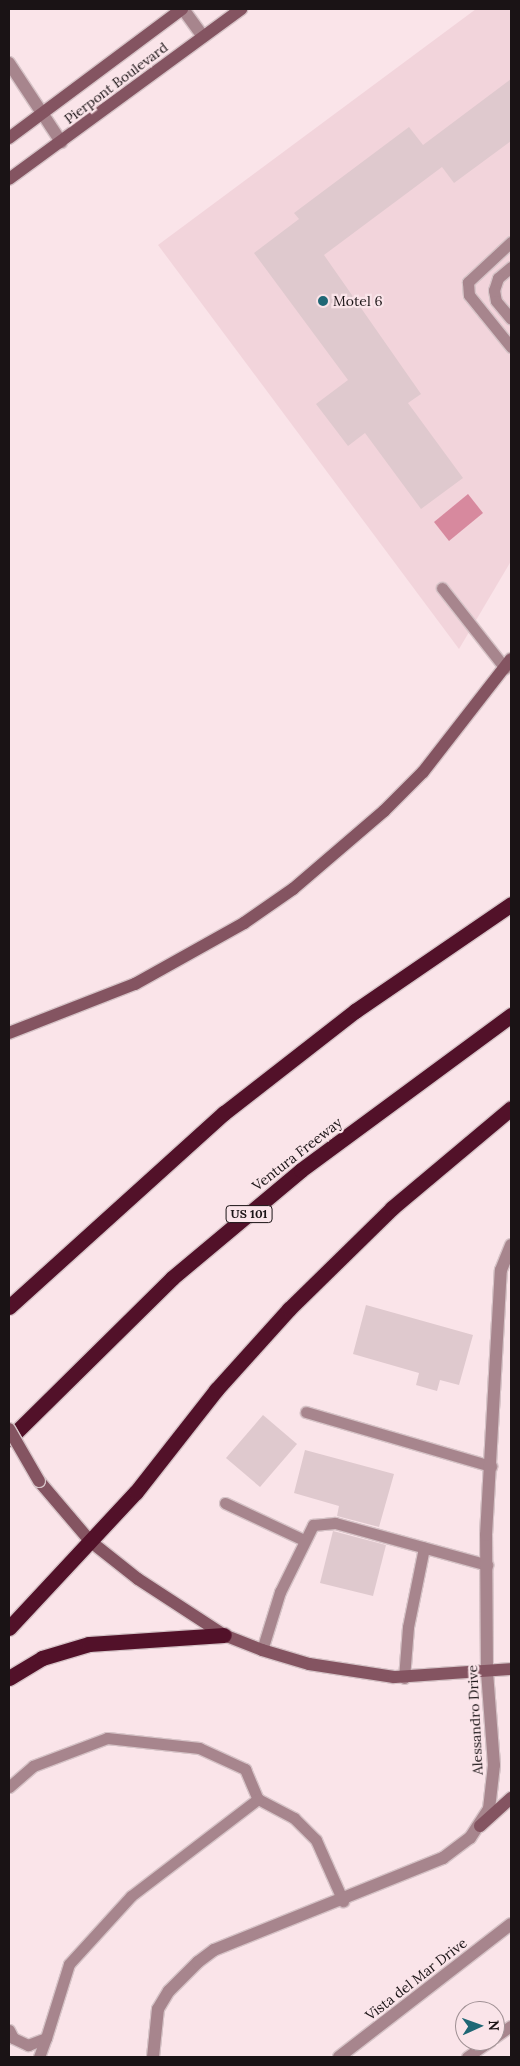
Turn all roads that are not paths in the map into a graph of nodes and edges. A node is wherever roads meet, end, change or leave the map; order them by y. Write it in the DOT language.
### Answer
graph roads {
  1 [pos="182,9"];
  2 [pos="241,9"];
  3 [pos="203,37"];
  4 [pos="9,63"];
  5 [pos="41,114"];
  6 [pos="9,138"];
  7 [pos="61,142"];
  8 [pos="9,179"];
  9 [pos="511,242"];
  10 [pos="511,267"];
  11 [pos="511,319"];
  12 [pos="511,346"];
  13 [pos="442,588"];
  14 [pos="508,663"];
  15 [pos="511,904"];
  16 [pos="511,1015"];
  17 [pos="9,1033"];
  18 [pos="511,1108"];
  19 [pos="511,1245"];
  20 [pos="9,1307"];
  21 [pos="306,1412"];
  22 [pos="9,1429"];
  23 [pos="9,1439"];
  24 [pos="491,1466"];
  25 [pos="226,1503"];
  26 [pos="90,1540"];
  27 [pos="304,1540"];
  28 [pos="424,1548"];
  29 [pos="487,1566"];
  30 [pos="9,1628"];
  31 [pos="224,1635"];
  32 [pos="262,1650"];
  33 [pos="511,1669"];
  34 [pos="487,1672"];
  35 [pos="9,1678"];
  36 [pos="404,1678"];
  37 [pos="9,1787"];
  38 [pos="511,1798"];
  39 [pos="258,1799"];
  40 [pos="480,1826"];
  41 [pos="342,1901"];
  42 [pos="511,1924"];
  43 [pos="9,2030"];
  44 [pos="46,2038"];
  45 [pos="39,2057"];
  46 [pos="153,2057"];
  47 [pos="339,2057"];
  1 -- 3 [label="street"];
  1 -- 5 [label="main road, Pierpont Boulevard"];
  2 -- 3 [label="main road, Pierpont Boulevard"];
  3 -- 7 [label="main road, Pierpont Boulevard"];
  4 -- 5 [label="street"];
  5 -- 6 [label="main road, Pierpont Boulevard"];
  5 -- 7 [label="street"];
  7 -- 8 [label="main road, Pierpont Boulevard"];
  9 -- 12 [label="lane"];
  10 -- 11 [label="lane"];
  13 -- 14 [label="lane"];
  14 -- 17 [label="main road"];
  15 -- 20 [label="highway"];
  16 -- 23 [label="highway, Ventura Freeway / US 101"];
  18 -- 26 [label="highway"];
  19 -- 24 [label="street, Alessandro Drive"];
  21 -- 24 [label="lane"];
  22 -- 26 [label="main road, bridge"];
  24 -- 29 [label="street, Alessandro Drive"];
  25 -- 27 [label="lane"];
  26 -- 30 [label="highway"];
  26 -- 31 [label="main road"];
  27 -- 28 [label="lane"];
  27 -- 32 [label="lane"];
  28 -- 29 [label="lane"];
  28 -- 36 [label="lane"];
  29 -- 34 [label="street, Alessandro Drive"];
  31 -- 32 [label="main road"];
  31 -- 35 [label="highway"];
  32 -- 36 [label="main road"];
  33 -- 34 [label="main road"];
  34 -- 36 [label="main road"];
  34 -- 40 [label="street, Alessandro Drive"];
  37 -- 39 [label="lane"];
  38 -- 40 [label="main road"];
  39 -- 41 [label="lane"];
  39 -- 44 [label="lane"];
  40 -- 41 [label="street, Alessandro Drive"];
  41 -- 46 [label="street, Alessandro Drive"];
  42 -- 47 [label="street, Vista del Mar Drive"];
  43 -- 44 [label="lane"];
  44 -- 45 [label="lane"];
}
